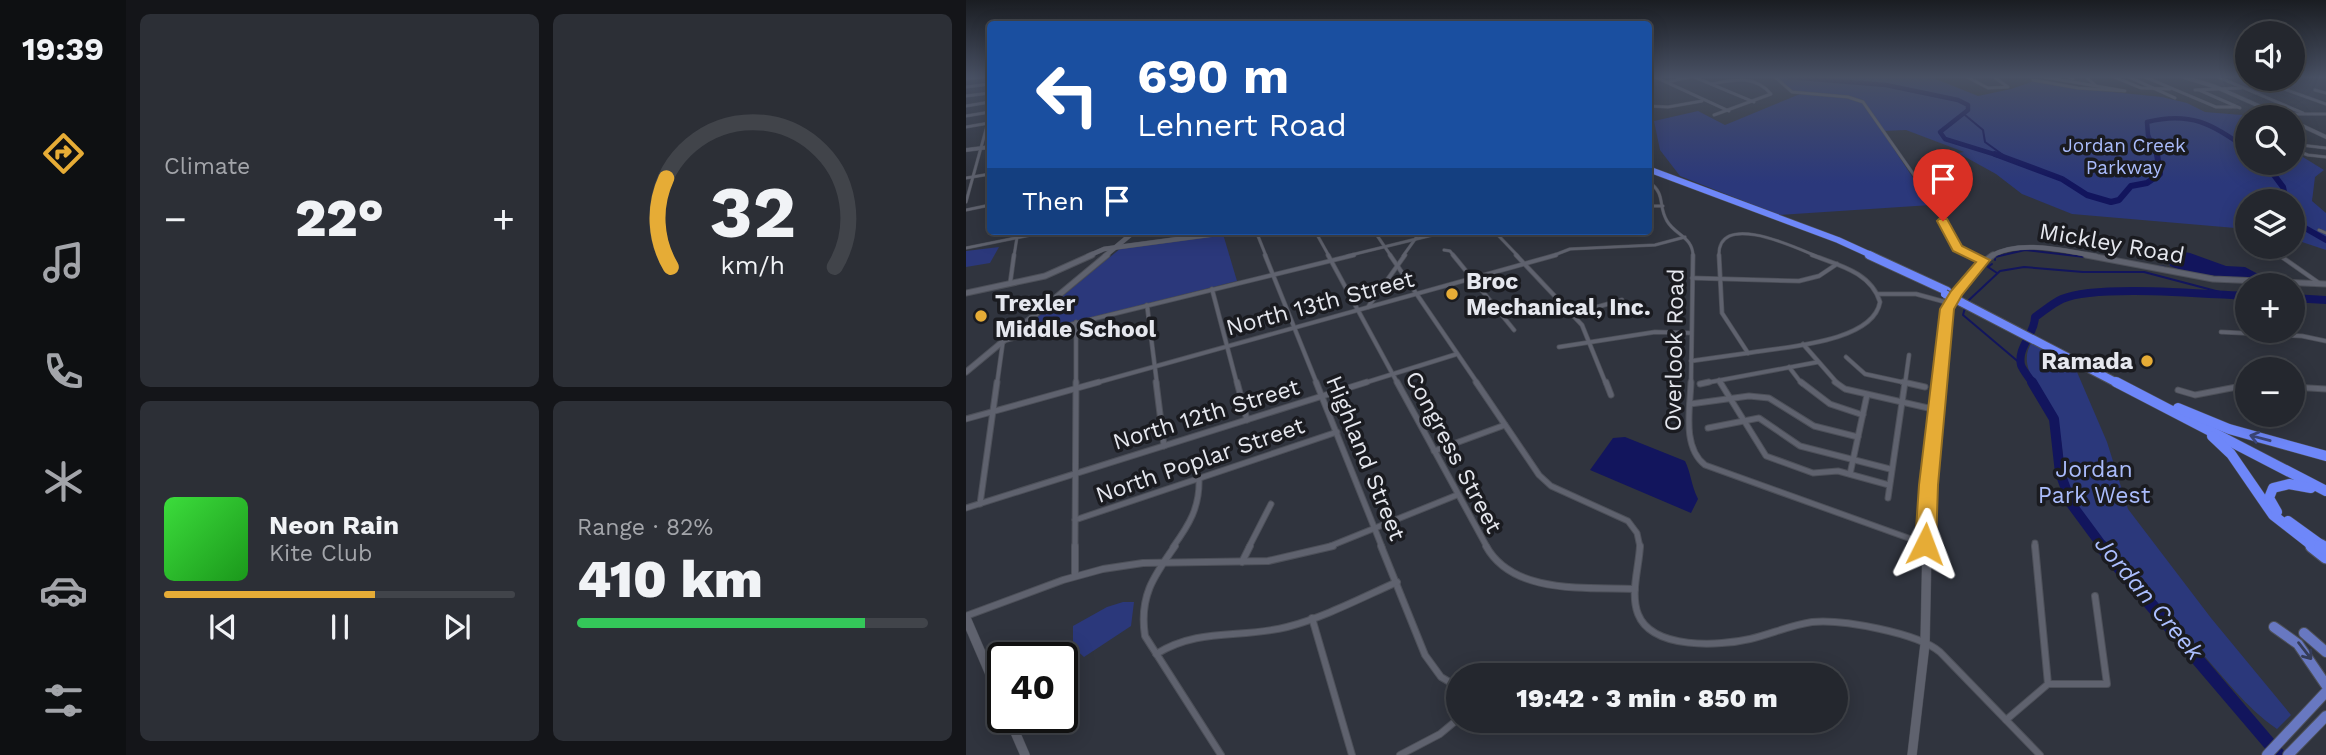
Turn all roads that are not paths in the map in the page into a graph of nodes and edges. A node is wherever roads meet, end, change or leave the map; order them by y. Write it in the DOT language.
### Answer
graph roads {
  1 [pos="1725,112"];
  2 [pos="1870,112"];
  3 [pos="2305,113"];
  4 [pos="987,114"];
  5 [pos="2326,114"];
  6 [pos="1714,115"];
  7 [pos="966,116"];
  8 [pos="987,123"];
  9 [pos="966,127"];
  10 [pos="2306,128"];
  11 [pos="987,129"];
  12 [pos="2326,137"];
  13 [pos="2305,144"];
  14 [pos="987,147"];
  15 [pos="981,148"];
  16 [pos="2326,148"];
  17 [pos="966,150"];
  18 [pos="2305,154"];
  19 [pos="2326,157"];
  20 [pos="1652,172"];
  21 [pos="987,175"];
  22 [pos="973,177"];
  23 [pos="966,178"];
  24 [pos="1652,184"];
  25 [pos="966,202"];
  26 [pos="987,206"];
  27 [pos="1652,206"];
  28 [pos="1664,206"];
  29 [pos="966,210"];
  30 [pos="2319,230"];
  31 [pos="2326,233"];
  32 [pos="1017,235"];
  33 [pos="1031,235"];
  34 [pos="1130,235"];
  35 [pos="1191,235"];
  36 [pos="1258,235"];
  37 [pos="1317,235"];
  38 [pos="1377,235"];
  39 [pos="1417,235"];
  40 [pos="1432,235"];
  41 [pos="1498,235"];
  42 [pos="1685,237"];
  43 [pos="1017,238"];
  44 [pos="1414,239"];
  45 [pos="1116,247"];
  46 [pos="1385,247"];
  47 [pos="966,248"];
  48 [pos="1444,250"];
  49 [pos="2286,259"];
  50 [pos="1331,260"];
  51 [pos="1984,260"];
  52 [pos="1837,264"];
  53 [pos="1397,265"];
  54 [pos="1525,265"];
  55 [pos="1273,274"];
  56 [pos="1692,278"];
  57 [pos="1474,279"];
  58 [pos="1720,279"];
  59 [pos="1010,284"];
  60 [pos="2323,284"];
  61 [pos="1212,289"];
  62 [pos="966,293"];
  63 [pos="1418,294"];
  64 [pos="1878,294"];
  65 [pos="1622,300"];
  66 [pos="1949,303"];
  67 [pos="1147,305"];
  68 [pos="1367,308"];
  69 [pos="1358,311"];
  70 [pos="1572,314"];
  71 [pos="1076,322"];
  72 [pos="1294,328"];
  73 [pos="1514,330"];
  74 [pos="1691,332"];
  75 [pos="2221,332"];
  76 [pos="1003,341"];
  77 [pos="2326,341"];
  78 [pos="1590,342"];
  79 [pos="1803,344"];
  80 [pos="1226,347"];
  81 [pos="1559,347"];
  82 [pos="2062,352"];
  83 [pos="1457,354"];
  84 [pos="1748,354"];
  85 [pos="1909,355"];
  86 [pos="1846,357"];
  87 [pos="1691,361"];
  88 [pos="1818,362"];
  89 [pos="1155,367"];
  90 [pos="1789,367"];
  91 [pos="966,372"];
  92 [pos="1392,374"];
  93 [pos="2109,379"];
  94 [pos="1719,380"];
  95 [pos="1905,383"];
  96 [pos="1700,384"];
  97 [pos="1926,387"];
  98 [pos="1076,388"];
  99 [pos="2235,388"];
  100 [pos="2305,388"];
  101 [pos="2326,389"];
  102 [pos="2178,390"];
  103 [pos="1867,395"];
  104 [pos="1322,396"];
  105 [pos="1611,396"];
  106 [pos="1730,400"];
  107 [pos="1902,402"];
  108 [pos="2162,402"];
  109 [pos="1690,404"];
  110 [pos="1937,410"];
  111 [pos="993,411"];
  112 [pos="1863,415"];
  113 [pos="966,419"];
  114 [pos="1247,420"];
  115 [pos="1743,421"];
  116 [pos="1504,425"];
  117 [pos="1708,428"];
  118 [pos="1337,432"];
  119 [pos="1858,437"];
  120 [pos="1164,446"];
  121 [pos="1434,451"];
  122 [pos="2326,456"];
  123 [pos="1853,460"];
  124 [pos="1891,469"];
  125 [pos="1075,474"];
  126 [pos="1850,474"];
  127 [pos="1199,479"];
  128 [pos="1889,485"];
  129 [pos="2326,490"];
  130 [pos="1457,495"];
  131 [pos="1888,498"];
  132 [pos="980,504"];
  133 [pos="1271,504"];
  134 [pos="966,509"];
  135 [pos="1075,520"];
  136 [pos="1375,527"];
  137 [pos="2035,543"];
  138 [pos="1925,544"];
  139 [pos="2326,549"];
  140 [pos="2326,557"];
  141 [pos="1242,562"];
  142 [pos="1163,564"];
  143 [pos="1075,576"];
  144 [pos="1397,582"];
  145 [pos="1635,589"];
  146 [pos="2095,596"];
  147 [pos="966,617"];
  148 [pos="1312,618"];
  149 [pos="2274,626"];
  150 [pos="2304,633"];
  151 [pos="1925,644"];
  152 [pos="2326,652"];
  153 [pos="1156,654"];
  154 [pos="987,667"];
  155 [pos="1446,680"];
  156 [pos="2049,684"];
  157 [pos="2326,685"];
  158 [pos="2326,692"];
  159 [pos="2326,716"];
  160 [pos="2006,720"];
  161 [pos="1446,729"];
  162 [pos="1016,733"];
  163 [pos="1026,755"];
  164 [pos="1221,755"];
  165 [pos="1352,755"];
  166 [pos="1400,755"];
  167 [pos="1912,755"];
  168 [pos="2040,755"];
  169 [pos="2267,755"];
  170 [pos="2288,755"];
  1 -- 6 [label="street"];
  2 -- 51 [label="street"];
  3 -- 5 [label="street"];
  4 -- 7 [label="street"];
  8 -- 9 [label="street"];
  10 -- 12 [label="street"];
  11 -- 15 [label="street"];
  13 -- 16 [label="street"];
  14 -- 15 [label="street"];
  15 -- 17 [label="street"];
  15 -- 22 [label="street"];
  18 -- 19 [label="street"];
  20 -- 82 [label="highway, bridge"];
  21 -- 22 [label="street"];
  22 -- 23 [label="street"];
  22 -- 25 [label="street"];
  24 -- 28 [label="street, Overlook Road"];
  26 -- 29 [label="street"];
  27 -- 28 [label="street"];
  28 -- 42 [label="street, Overlook Road"];
  30 -- 31 [label="street"];
  32 -- 43 [label="street"];
  33 -- 43 [label="street"];
  34 -- 45 [label="street"];
  35 -- 45 [label="street"];
  36 -- 55 [label="street, Highland Street"];
  37 -- 50 [label="street, Congress Street"];
  38 -- 46 [label="street"];
  39 -- 44 [label="street"];
  40 -- 44 [label="street"];
  41 -- 54 [label="street"];
  42 -- 54 [label="street, North 13th Street"];
  42 -- 56 [label="street, Overlook Road"];
  43 -- 47 [label="street"];
  43 -- 59 [label="street"];
  44 -- 46 [label="street"];
  44 -- 53 [label="street"];
  45 -- 59 [label="street"];
  45 -- 76 [label="street"];
  46 -- 50 [label="street"];
  46 -- 53 [label="street"];
  48 -- 57 [label="street"];
  49 -- 60 [label="street"];
  50 -- 55 [label="street"];
  50 -- 69 [label="street, Congress Street"];
  51 -- 60 [label="street, Mickley Road"];
  51 -- 66 [label="street"];
  52 -- 58 [label="street"];
  52 -- 58 [label="street"];
  52 -- 64 [label="street"];
  53 -- 63 [label="street"];
  53 -- 68 [label="street"];
  54 -- 57 [label="street, North 13th Street"];
  54 -- 70 [label="street"];
  55 -- 61 [label="street"];
  55 -- 72 [label="street, Highland Street"];
  56 -- 58 [label="street"];
  56 -- 74 [label="street, Overlook Road"];
  57 -- 63 [label="street, North 13th Street"];
  57 -- 73 [label="street"];
  58 -- 84 [label="street"];
  59 -- 62 [label="street"];
  61 -- 67 [label="street"];
  61 -- 80 [label="street"];
  63 -- 68 [label="street, North 13th Street"];
  63 -- 83 [label="street"];
  64 -- 66 [label="street"];
  64 -- 79 [label="street"];
  65 -- 70 [label="street"];
  66 -- 110 [label="street"];
  67 -- 71 [label="street"];
  67 -- 89 [label="street"];
  68 -- 69 [label="street, North 13th Street"];
  69 -- 72 [label="street, North 13th Street"];
  69 -- 92 [label="street, Congress Street"];
  70 -- 78 [label="street"];
  71 -- 76 [label="street"];
  71 -- 98 [label="street"];
  72 -- 80 [label="street, North 13th Street"];
  72 -- 104 [label="street, Highland Street"];
  74 -- 78 [label="street"];
  74 -- 87 [label="street, Overlook Road"];
  75 -- 77 [label="street"];
  76 -- 91 [label="street"];
  76 -- 111 [label="street"];
  78 -- 81 [label="street"];
  78 -- 105 [label="street"];
  79 -- 84 [label="street"];
  79 -- 88 [label="street"];
  80 -- 89 [label="street, North 13th Street"];
  80 -- 114 [label="street"];
  82 -- 93 [label="highway"];
  82 -- 108 [label="highway"];
  83 -- 92 [label="street, North 12th Street"];
  83 -- 116 [label="street"];
  84 -- 87 [label="street"];
  85 -- 95 [label="street"];
  86 -- 95 [label="street"];
  87 -- 109 [label="street, Overlook Road"];
  88 -- 90 [label="street"];
  88 -- 103 [label="street"];
  89 -- 98 [label="street, North 13th Street"];
  89 -- 120 [label="street"];
  90 -- 94 [label="street"];
  90 -- 112 [label="street"];
  92 -- 104 [label="street, North 12th Street"];
  92 -- 121 [label="street, Congress Street"];
  93 -- 129 [label="highway"];
  93 -- 140 [label="highway"];
  94 -- 96 [label="street"];
  94 -- 106 [label="street"];
  95 -- 97 [label="street"];
  95 -- 107 [label="street"];
  98 -- 111 [label="street, North 13th Street"];
  98 -- 125 [label="street"];
  99 -- 102 [label="street"];
  100 -- 101 [label="street"];
  103 -- 107 [label="street"];
  103 -- 112 [label="street"];
  104 -- 114 [label="street, North 12th Street"];
  104 -- 118 [label="street, Highland Street"];
  106 -- 109 [label="street"];
  106 -- 115 [label="street"];
  106 -- 119 [label="street"];
  107 -- 110 [label="street"];
  107 -- 124 [label="street"];
  122 -- 108 [label="highway, one-way"];
  108 -- 129 [label="highway"];
  109 -- 138 [label="street, Overlook Road"];
  110 -- 138 [label="street"];
  111 -- 113 [label="street, North 13th Street"];
  111 -- 132 [label="street"];
  112 -- 119 [label="street"];
  114 -- 120 [label="street, North 12th Street"];
  115 -- 117 [label="street"];
  115 -- 123 [label="street"];
  115 -- 126 [label="street"];
  116 -- 121 [label="street"];
  116 -- 145 [label="street"];
  118 -- 127 [label="street, North Poplar Street"];
  118 -- 136 [label="street, Highland Street"];
  119 -- 123 [label="street"];
  120 -- 125 [label="street, North 12th Street"];
  121 -- 130 [label="street, Congress Street"];
  123 -- 124 [label="street"];
  123 -- 126 [label="street"];
  124 -- 128 [label="street"];
  125 -- 132 [label="street, North 12th Street"];
  125 -- 135 [label="street"];
  126 -- 128 [label="street"];
  127 -- 135 [label="street, North Poplar Street"];
  127 -- 142 [label="street"];
  128 -- 131 [label="street"];
  129 -- 139 [label="highway"];
  130 -- 136 [label="street"];
  130 -- 145 [label="street, Congress Street"];
  132 -- 134 [label="street, North 12th Street"];
  133 -- 141 [label="street"];
  135 -- 143 [label="street"];
  136 -- 141 [label="street"];
  136 -- 144 [label="street, Highland Street"];
  137 -- 156 [label="street"];
  138 -- 151 [label="street"];
  141 -- 142 [label="street"];
  142 -- 143 [label="street"];
  142 -- 153 [label="street"];
  143 -- 147 [label="street"];
  144 -- 148 [label="street"];
  144 -- 155 [label="street, Highland Street"];
  145 -- 151 [label="street"];
  146 -- 156 [label="street"];
  147 -- 154 [label="street"];
  148 -- 153 [label="street"];
  148 -- 165 [label="street"];
  149 -- 157 [label="main road, one-way"];
  150 -- 152 [label="main road"];
  151 -- 160 [label="street"];
  151 -- 167 [label="street"];
  153 -- 164 [label="street"];
  156 -- 160 [label="street"];
  158 -- 169 [label="main road"];
  159 -- 170 [label="main road"];
  160 -- 168 [label="street"];
  161 -- 166 [label="street"];
  162 -- 163 [label="street"];
}
